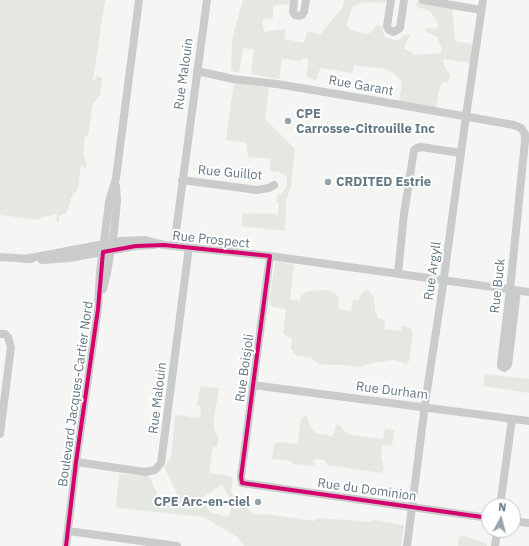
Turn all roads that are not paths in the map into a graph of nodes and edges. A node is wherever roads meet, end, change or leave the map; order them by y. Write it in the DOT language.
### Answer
graph roads {
  1 [pos="139,0"];
  2 [pos="207,0"];
  3 [pos="294,0"];
  4 [pos="306,0"];
  5 [pos="391,0"];
  6 [pos="404,0"];
  7 [pos="423,0"];
  8 [pos="483,0"];
  9 [pos="481,10"];
  10 [pos="196,71"];
  11 [pos="466,116"];
  12 [pos="521,128"];
  13 [pos="461,153"];
  14 [pos="182,180"];
  15 [pos="274,185"];
  16 [pos="174,246"];
  17 [pos="189,247"];
  18 [pos="107,248"];
  19 [pos="270,256"];
  20 [pos="0,258"];
  21 [pos="398,274"];
  22 [pos="444,281"];
  23 [pos="514,290"];
  24 [pos="529,292"];
  25 [pos="0,334"];
  26 [pos="252,385"];
  27 [pos="425,408"];
  28 [pos="512,419"];
  29 [pos="529,421"];
  30 [pos="0,434"];
  31 [pos="76,462"];
  32 [pos="242,482"];
  33 [pos="501,498"];
  34 [pos="412,507"];
  35 [pos="481,517"];
  36 [pos="68,532"];
  37 [pos="141,544"];
  38 [pos="66,546"];
  39 [pos="177,546"];
  40 [pos="407,546"];
  1 -- 18 [label="street, Boulevard Jacques-Cartier Nord"];
  2 -- 10 [label="street, Rue Malouin"];
  3 -- 4 [label="street"];
  5 -- 6 [label="street"];
  7 -- 9 [label="street"];
  8 -- 9 [label="street, Rue Argyll"];
  9 -- 11 [label="street, Rue Argyll"];
  10 -- 11 [label="street, Rue Garant"];
  10 -- 14 [label="street, Rue Malouin"];
  11 -- 12 [label="street, Rue Garant"];
  11 -- 13 [label="street, Rue Argyll"];
  12 -- 23 [label="street, Rue Buck"];
  13 -- 21 [label="street"];
  13 -- 22 [label="street, Rue Argyll"];
  14 -- 15 [label="street, Rue Guillot"];
  14 -- 16 [label="street, Rue Malouin"];
  16 -- 17 [label="street, Rue Prospect"];
  16 -- 18 [label="street, Rue Prospect"];
  17 -- 19 [label="street, Rue Prospect"];
  17 -- 31 [label="street, Rue Malouin"];
  18 -- 20 [label="street, Rue Prospect"];
  18 -- 31 [label="street, Boulevard Jacques-Cartier Nord"];
  19 -- 21 [label="street, Rue Prospect"];
  19 -- 26 [label="street, Rue Boisjoli"];
  21 -- 22 [label="street, Rue Prospect"];
  22 -- 23 [label="street, Rue Prospect"];
  22 -- 27 [label="street, Rue Argyll"];
  23 -- 23 [label="street, Rue Buck"];
  23 -- 24 [label="street, Rue Prospect"];
  25 -- 30 [label="street"];
  26 -- 27 [label="street, Rue Durham"];
  26 -- 32 [label="street, Rue Boisjoli"];
  27 -- 28 [label="street, Rue Durham"];
  27 -- 34 [label="street, Rue Argyll"];
  28 -- 29 [label="street, Rue Durham"];
  28 -- 33 [label="street"];
  31 -- 36 [label="street, Boulevard Jacques-Cartier Nord"];
  32 -- 34 [label="street, Rue du Dominion"];
  34 -- 35 [label="street, Rue du Dominion"];
  34 -- 40 [label="street, Rue Argyll"];
  36 -- 37 [label="street"];
  36 -- 38 [label="street, Boulevard Jacques-Cartier Nord"];
  37 -- 39 [label="street"];
}
